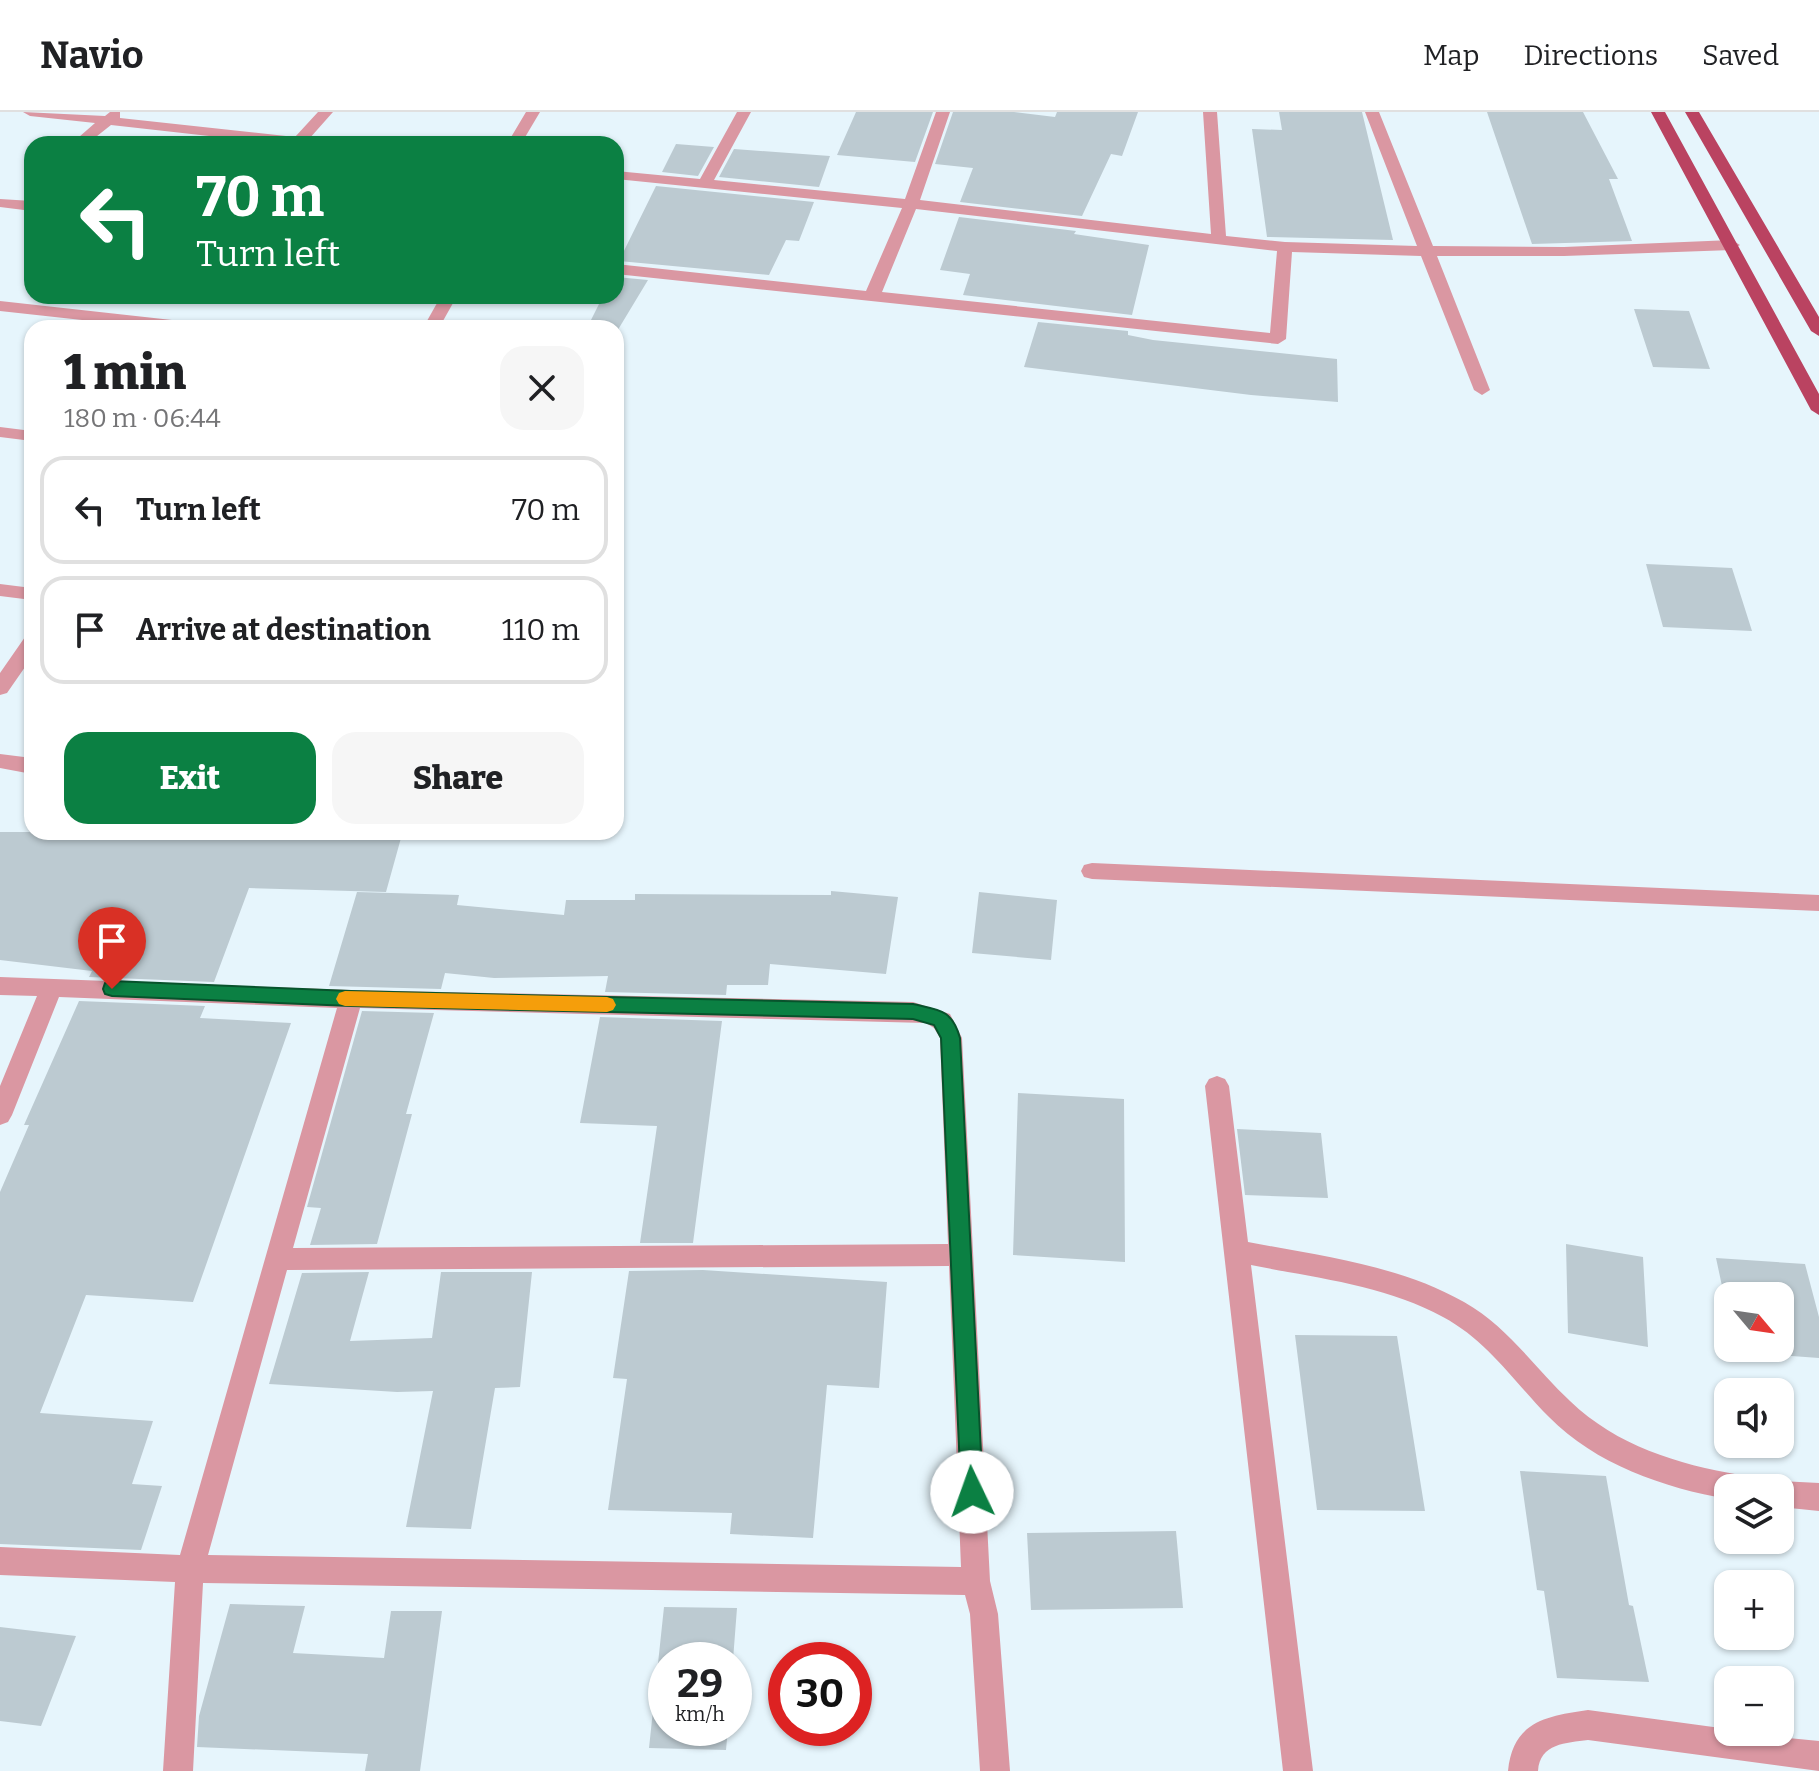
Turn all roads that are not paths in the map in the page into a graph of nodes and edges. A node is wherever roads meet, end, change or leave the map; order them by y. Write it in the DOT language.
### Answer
graph roads {
  1 [pos="30,112"];
  2 [pos="326,112"];
  3 [pos="533,112"];
  4 [pos="744,112"];
  5 [pos="943,112"];
  6 [pos="1210,112"];
  7 [pos="1372,112"];
  8 [pos="1658,112"];
  9 [pos="1692,112"];
  10 [pos="113,116"];
  11 [pos="183,131"];
  12 [pos="88,136"];
  13 [pos="178,136"];
  14 [pos="235,136"];
  15 [pos="304,136"];
  16 [pos="519,136"];
  17 [pos="624,177"];
  18 [pos="705,183"];
  19 [pos="0,203"];
  20 [pos="911,204"];
  21 [pos="24,205"];
  22 [pos="1219,239"];
  23 [pos="1732,245"];
  24 [pos="1285,247"];
  25 [pos="1429,253"];
  26 [pos="624,270"];
  27 [pos="873,294"];
  28 [pos="0,306"];
  29 [pos="127,320"];
  30 [pos="1819,331"];
  31 [pos="1482,390"];
  32 [pos="1819,410"];
  33 [pos="0,432"];
  34 [pos="24,435"];
  35 [pos="0,590"];
  36 [pos="24,593"];
  37 [pos="24,654"];
  38 [pos="0,688"];
  39 [pos="0,761"];
  40 [pos="24,765"];
  41 [pos="1092,871"];
  42 [pos="1819,903"];
  43 [pos="0,986"];
  44 [pos="52,986"];
  45 [pos="351,999"];
  46 [pos="1217,1086"];
  47 [pos="0,1115"];
  48 [pos="1237,1251"];
  49 [pos="961,1255"];
  50 [pos="277,1259"];
  51 [pos="1714,1484"];
  52 [pos="1794,1495"];
  53 [pos="1819,1497"];
  54 [pos="0,1561"];
  55 [pos="190,1569"];
  56 [pos="976,1581"];
  57 [pos="1819,1756"];
  58 [pos="178,1771"];
  59 [pos="995,1771"];
  60 [pos="1298,1771"];
  61 [pos="1523,1771"];
  1 -- 10 [label="street"];
  2 -- 15 [label="street"];
  3 -- 16 [label="street"];
  4 -- 18 [label="street"];
  5 -- 20 [label="street"];
  6 -- 22 [label="street"];
  7 -- 25 [label="street"];
  8 -- 23 [label="main road"];
  9 -- 30 [label="main road"];
  10 -- 11 [label="street"];
  10 -- 12 [label="street"];
  11 -- 13 [label="street"];
  11 -- 14 [label="street"];
  17 -- 18 [label="street"];
  18 -- 20 [label="street"];
  19 -- 21 [label="street"];
  20 -- 22 [label="street"];
  20 -- 27 [label="street"];
  22 -- 24 [label="street"];
  23 -- 25 [label="street"];
  23 -- 32 [label="main road"];
  24 -- 25 [label="street"];
  24 -- 27 [label="street"];
  25 -- 31 [label="street"];
  26 -- 27 [label="street"];
  28 -- 29 [label="street"];
  33 -- 34 [label="street"];
  35 -- 36 [label="street"];
  37 -- 38 [label="street"];
  39 -- 40 [label="street"];
  41 -- 42 [label="street"];
  43 -- 44 [label="street"];
  44 -- 45 [label="street"];
  44 -- 47 [label="street"];
  45 -- 49 [label="street"];
  45 -- 50 [label="street"];
  46 -- 48 [label="street"];
  48 -- 51 [label="street"];
  48 -- 60 [label="street"];
  49 -- 50 [label="street"];
  49 -- 56 [label="street"];
  50 -- 55 [label="street"];
  52 -- 53 [label="street"];
  54 -- 55 [label="street"];
  55 -- 56 [label="street"];
  55 -- 58 [label="street"];
  56 -- 59 [label="street"];
  57 -- 61 [label="street"];
}
